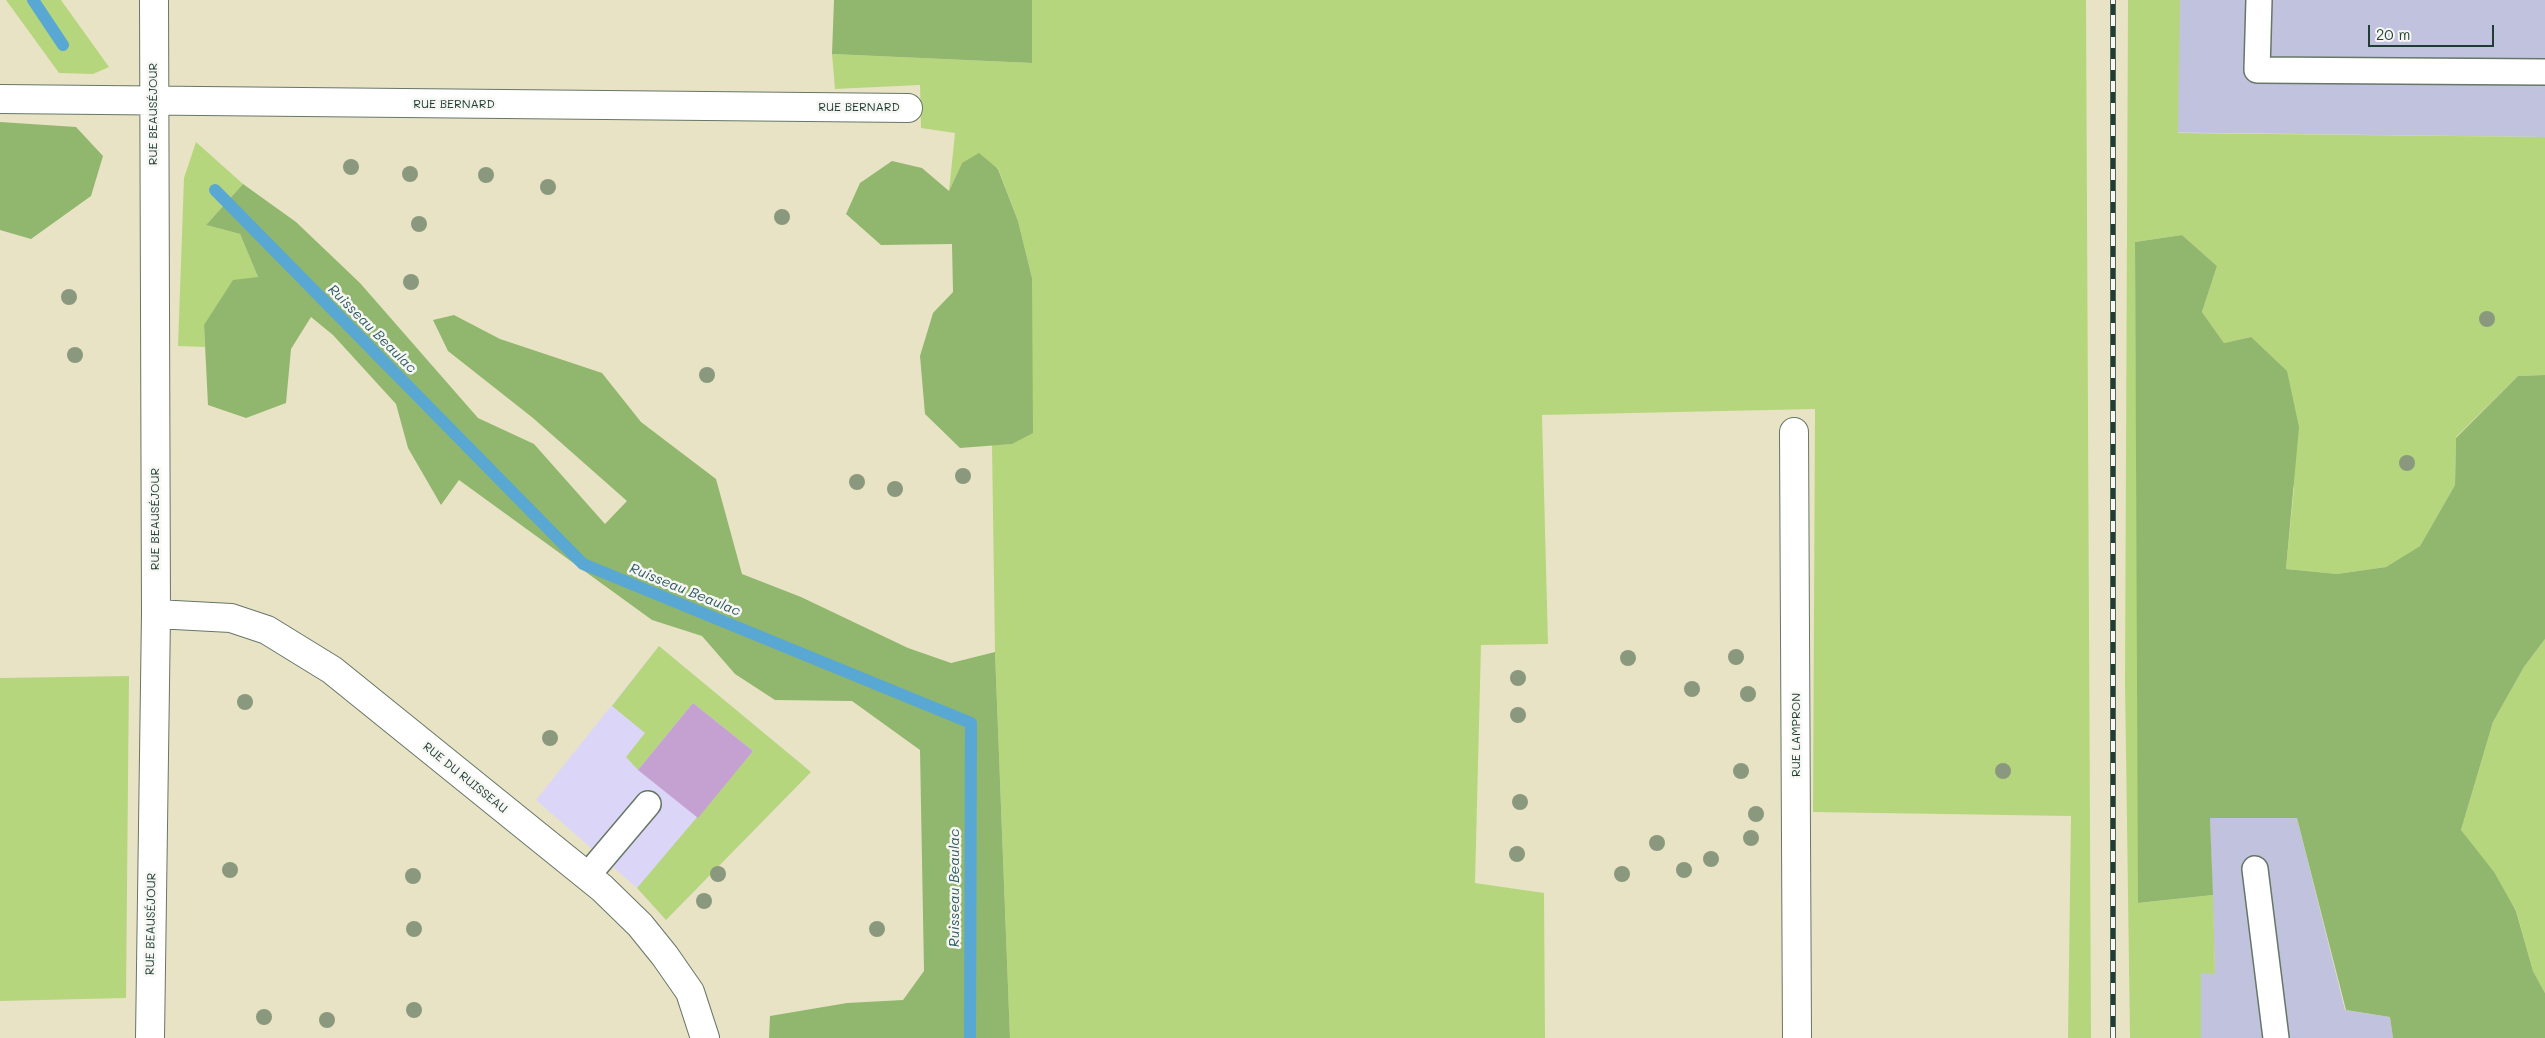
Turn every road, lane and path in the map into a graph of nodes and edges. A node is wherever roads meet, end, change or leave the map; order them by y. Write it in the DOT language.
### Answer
graph roads {
  1 [pos="154,0"];
  2 [pos="2259,0"];
  3 [pos="2545,72"];
  4 [pos="0,99"];
  5 [pos="154,102"];
  6 [pos="908,108"];
  7 [pos="1794,432"];
  8 [pos="156,614"];
  9 [pos="648,804"];
  10 [pos="2255,869"];
  11 [pos="587,876"];
  12 [pos="150,1038"];
  13 [pos="705,1038"];
  14 [pos="1797,1038"];
  15 [pos="2276,1038"];
  1 -- 5 [label="street, RUE BEAUSÉJOUR"];
  2 -- 3 [label="lane"];
  4 -- 5 [label="street, RUE BERNARD"];
  5 -- 6 [label="street, RUE BERNARD"];
  5 -- 8 [label="street, RUE BEAUSÉJOUR"];
  7 -- 14 [label="street, RUE LAMPRON"];
  8 -- 11 [label="street, RUE DU RUISSEAU"];
  8 -- 12 [label="street, RUE BEAUSÉJOUR"];
  9 -- 11 [label="lane"];
  10 -- 15 [label="lane"];
  11 -- 13 [label="street, RUE DU RUISSEAU"];
}
